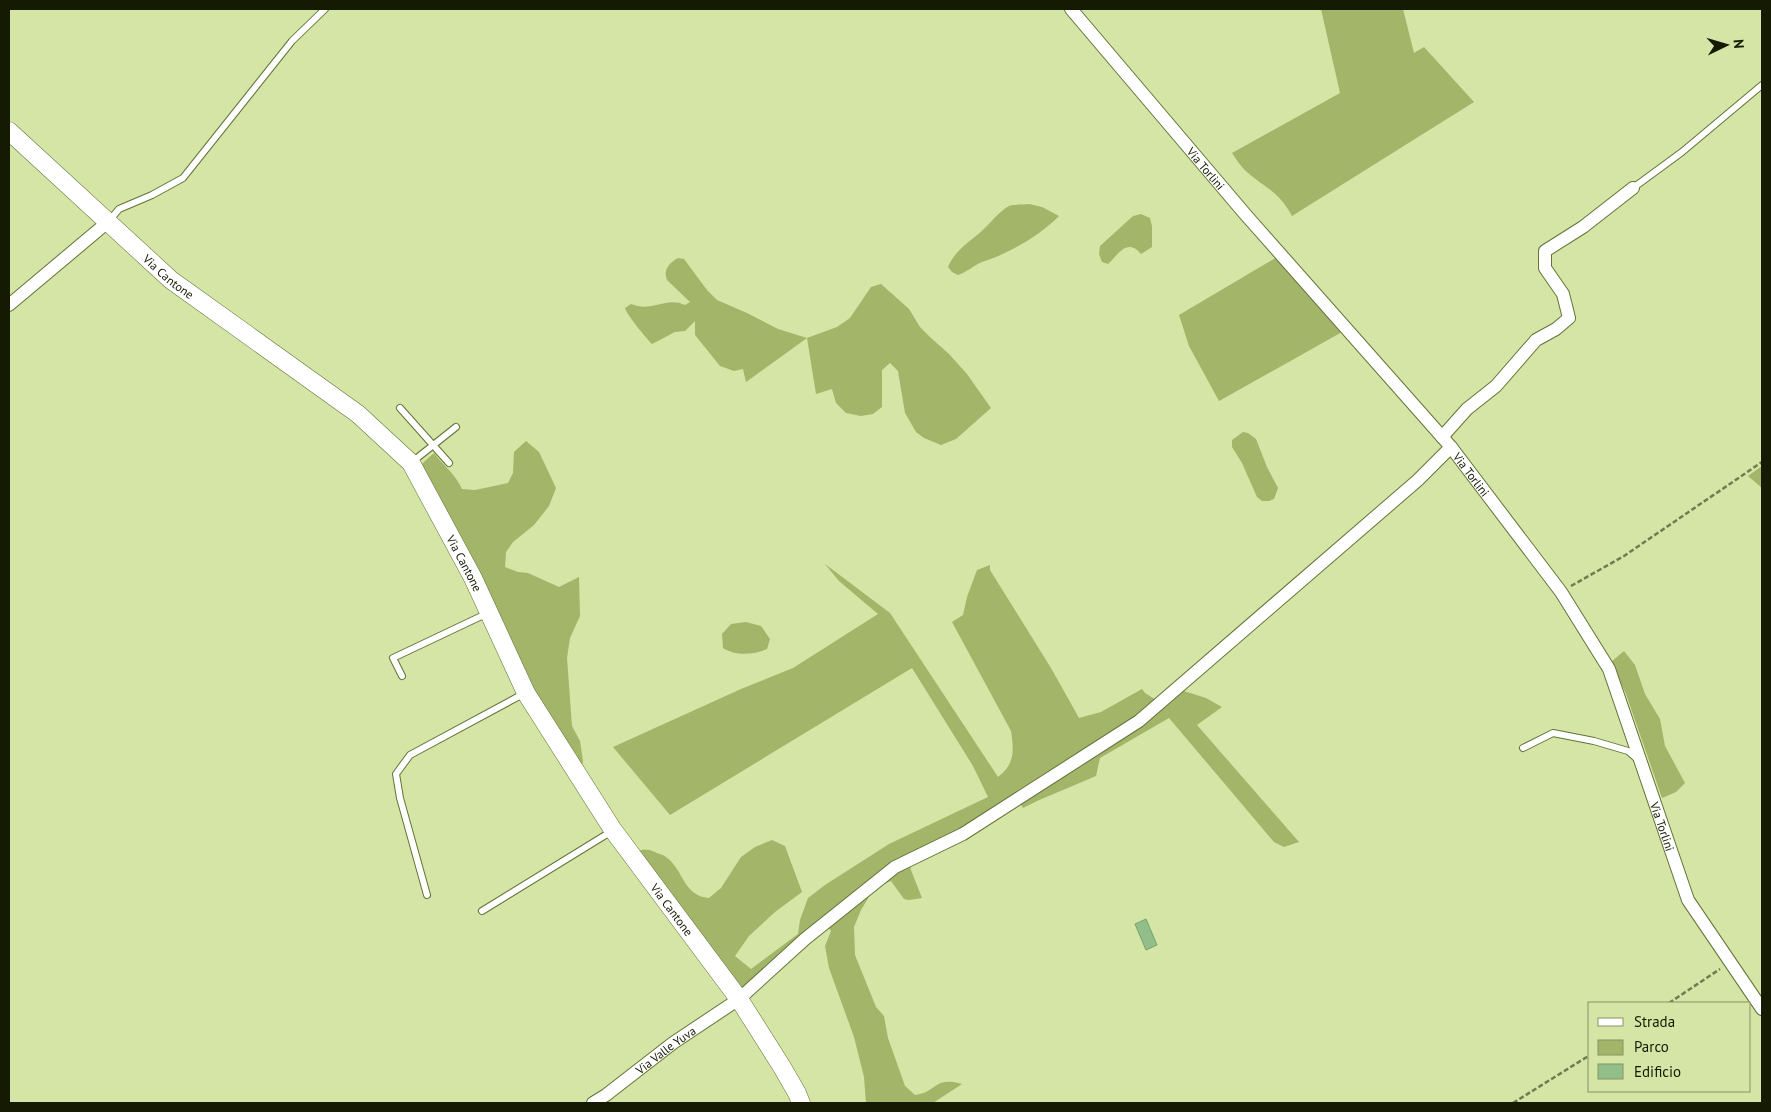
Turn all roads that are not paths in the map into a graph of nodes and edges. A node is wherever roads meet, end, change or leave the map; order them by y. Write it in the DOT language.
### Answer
graph roads {
  1 [pos="325,9"];
  2 [pos="1071,9"];
  3 [pos="1762,85"];
  4 [pos="9,130"];
  5 [pos="1633,188"];
  6 [pos="109,222"];
  7 [pos="9,306"];
  8 [pos="400,408"];
  9 [pos="456,427"];
  10 [pos="1442,437"];
  11 [pos="434,444"];
  12 [pos="1451,447"];
  13 [pos="411,462"];
  14 [pos="449,462"];
  15 [pos="489,612"];
  16 [pos="402,676"];
  17 [pos="526,693"];
  18 [pos="1523,748"];
  19 [pos="1643,763"];
  20 [pos="613,830"];
  21 [pos="427,895"];
  22 [pos="482,911"];
  23 [pos="738,999"];
  24 [pos="1762,1009"];
  25 [pos="593,1103"];
  26 [pos="801,1103"];
  1 -- 6 [label="lane"];
  2 -- 10 [label="street, Via Torlini"];
  3 -- 5 [label="lane"];
  4 -- 6 [label="main road, Via Cantone"];
  5 -- 10 [label="street"];
  6 -- 7 [label="street"];
  6 -- 13 [label="main road, Via Cantone"];
  8 -- 11 [label="lane"];
  9 -- 11 [label="lane"];
  10 -- 12 [label="street, Via Torlini"];
  11 -- 13 [label="lane"];
  11 -- 14 [label="lane"];
  12 -- 19 [label="street, Via Torlini"];
  12 -- 23 [label="street, Via Valle Yuva"];
  13 -- 15 [label="main road, Via Cantone"];
  15 -- 16 [label="lane"];
  15 -- 17 [label="main road, Via Cantone"];
  17 -- 20 [label="main road, Via Cantone"];
  17 -- 21 [label="lane"];
  18 -- 19 [label="lane"];
  19 -- 24 [label="street, Via Torlini"];
  20 -- 22 [label="lane"];
  20 -- 23 [label="main road, Via Cantone"];
  23 -- 25 [label="street, Via Valle Yuva"];
  23 -- 26 [label="main road, Via Cantone"];
}
